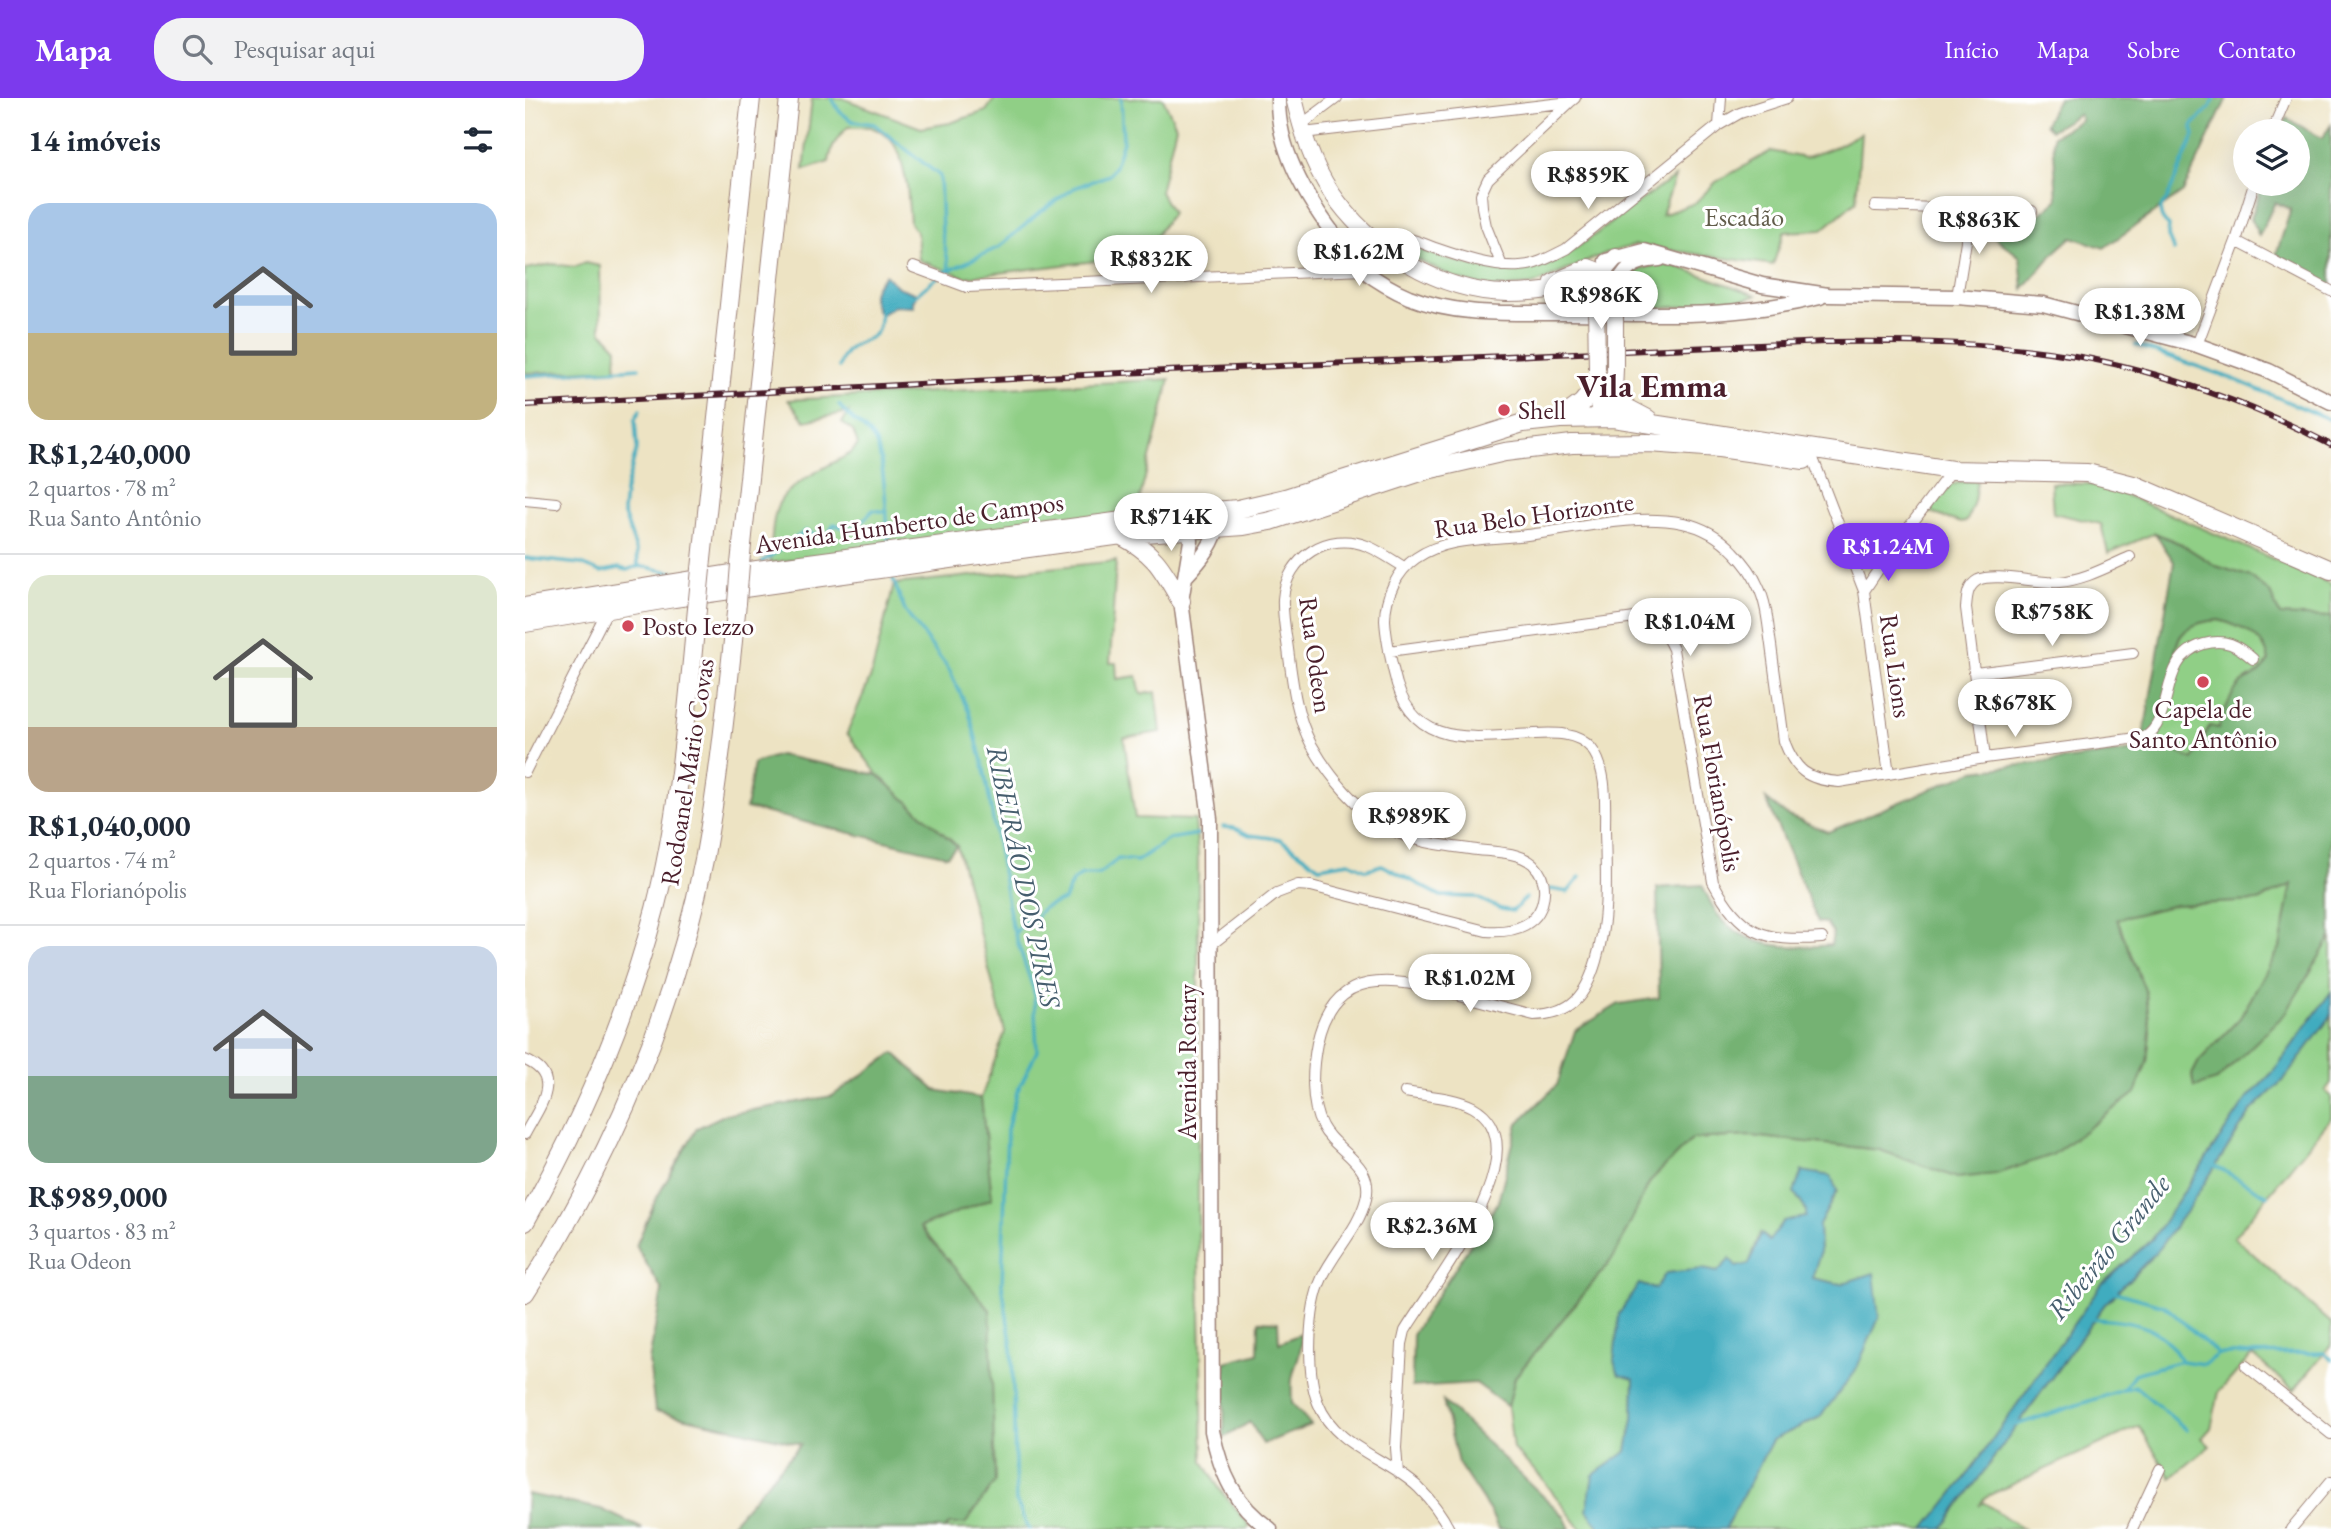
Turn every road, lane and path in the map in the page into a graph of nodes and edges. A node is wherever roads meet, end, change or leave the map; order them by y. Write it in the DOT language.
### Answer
graph roads {
  1 [pos="751,98"];
  2 [pos="789,98"];
  3 [pos="1278,98"];
  4 [pos="1294,98"];
  5 [pos="1337,98"];
  6 [pos="1721,98"];
  7 [pos="1787,98"];
  8 [pos="2286,98"];
  9 [pos="1573,100"];
  10 [pos="2278,119"];
  11 [pos="1719,125"];
  12 [pos="1302,129"];
  13 [pos="2250,196"];
  14 [pos="1875,206"];
  15 [pos="1971,210"];
  16 [pos="2032,211"];
  17 [pos="1372,237"];
  18 [pos="2236,241"];
  19 [pos="1616,257"];
  20 [pos="1669,259"];
  21 [pos="1501,265"];
  22 [pos="913,267"];
  23 [pos="1364,270"];
  24 [pos="1595,270"];
  25 [pos="2331,291"];
  26 [pos="1527,292"];
  27 [pos="1828,295"];
  28 [pos="1615,296"];
  29 [pos="1957,297"];
  30 [pos="1596,298"];
  31 [pos="2197,345"];
  32 [pos="1598,376"];
  33 [pos="1614,393"];
  34 [pos="2331,402"];
  35 [pos="1560,419"];
  36 [pos="1605,420"];
  37 [pos="1523,423"];
  38 [pos="1657,424"];
  39 [pos="1624,443"];
  40 [pos="1572,444"];
  41 [pos="1505,452"];
  42 [pos="1811,454"];
  43 [pos="1950,473"];
  44 [pos="525,500"];
  45 [pos="556,503"];
  46 [pos="1219,520"];
  47 [pos="1188,521"];
  48 [pos="1120,535"];
  49 [pos="1850,555"];
  50 [pos="2130,557"];
  51 [pos="1886,558"];
  52 [pos="1404,567"];
  53 [pos="2331,570"];
  54 [pos="1185,578"];
  55 [pos="1864,591"];
  56 [pos="615,593"];
  57 [pos="1181,601"];
  58 [pos="525,607"];
  59 [pos="607,611"];
  60 [pos="525,623"];
  61 [pos="1389,651"];
  62 [pos="2133,653"];
  63 [pos="2253,659"];
  64 [pos="1975,673"];
  65 [pos="1985,758"];
  66 [pos="525,772"];
  67 [pos="1889,774"];
  68 [pos="1822,937"];
  69 [pos="1212,944"];
  70 [pos="525,1060"];
  71 [pos="1405,1092"];
  72 [pos="525,1134"];
  73 [pos="525,1222"];
  74 [pos="525,1293"];
  75 [pos="2246,1366"];
  76 [pos="2331,1434"];
  77 [pos="2159,1469"];
  78 [pos="1398,1473"];
  79 [pos="2331,1481"];
  80 [pos="1270,1529"];
  81 [pos="1449,1529"];
  82 [pos="2131,1529"];
  83 [pos="2291,1529"];
  1 -- 73 [label="highway, Rodoanel Mário Covas, bridge"];
  2 -- 74 [label="highway, Rodoanel Mário Covas, bridge"];
  3 -- 23 [label="street"];
  4 -- 12 [label="main road"];
  5 -- 12 [label="street"];
  6 -- 11 [label="street"];
  7 -- 11 [label="street"];
  8 -- 10 [label="street"];
  9 -- 12 [label="street"];
  9 -- 21 [label="street"];
  11 -- 21 [label="street"];
  12 -- 17 [label="main road"];
  13 -- 18 [label="street"];
  14 -- 15 [label="street"];
  15 -- 16 [label="street"];
  15 -- 29 [label="street"];
  17 -- 21 [label="street"];
  17 -- 26 [label="main road"];
  18 -- 25 [label="street"];
  18 -- 31 [label="street"];
  19 -- 20 [label="street"];
  19 -- 24 [label="main road"];
  20 -- 27 [label="street"];
  20 -- 28 [label="street"];
  22 -- 23 [label="street"];
  23 -- 27 [label="street"];
  24 -- 26 [label="main road"];
  24 -- 28 [label="main road"];
  24 -- 30 [label="main road"];
  26 -- 30 [label="main road"];
  27 -- 29 [label="street"];
  28 -- 33 [label="main road, bridge"];
  29 -- 31 [label="street"];
  30 -- 32 [label="main road, bridge"];
  31 -- 34 [label="street"];
  32 -- 35 [label="highway"];
  32 -- 36 [label="main road"];
  33 -- 36 [label="main road"];
  33 -- 38 [label="highway"];
  35 -- 36 [label="highway, Avenida Humberto de Campos"];
  35 -- 37 [label="highway, Avenida Humberto de Campos"];
  36 -- 38 [label="highway, Avenida Humberto de Campos"];
  36 -- 39 [label="highway"];
  36 -- 40 [label="highway"];
  37 -- 41 [label="highway"];
  37 -- 46 [label="highway, Avenida Humberto de Campos"];
  38 -- 42 [label="highway, Avenida Humberto de Campos"];
  39 -- 40 [label="highway, Avenida Humberto de Campos"];
  39 -- 42 [label="highway, Avenida Humberto de Campos"];
  40 -- 41 [label="highway, Avenida Humberto de Campos"];
  41 -- 46 [label="highway, Avenida Humberto de Campos"];
  42 -- 43 [label="highway, Avenida Humberto de Campos"];
  42 -- 49 [label="street, Rua Lions"];
  43 -- 51 [label="street"];
  43 -- 53 [label="highway, Avenida Humberto de Campos"];
  44 -- 45 [label="street"];
  46 -- 47 [label="highway, Avenida Humberto de Campos"];
  46 -- 54 [label="street, Avenida Rotary"];
  47 -- 48 [label="highway, Avenida Humberto de Campos"];
  47 -- 54 [label="street, Avenida Rotary"];
  47 -- 56 [label="highway, Avenida Humberto de Campos"];
  48 -- 57 [label="highway"];
  48 -- 59 [label="highway, Avenida Humberto de Campos"];
  49 -- 51 [label="street"];
  49 -- 55 [label="street, Rua Lions"];
  50 -- 64 [label="street"];
  51 -- 55 [label="street"];
  52 -- 61 [label="street"];
  52 -- 67 [label="street, Rua Belo Horizonte"];
  52 -- 69 [label="street, Rua Odeon"];
  54 -- 57 [label="street, Avenida Rotary"];
  55 -- 67 [label="street, Rua Lions"];
  56 -- 58 [label="highway, Avenida Humberto de Campos"];
  56 -- 59 [label="street"];
  57 -- 69 [label="street, Avenida Rotary"];
  59 -- 60 [label="highway, Avenida Humberto de Campos"];
  59 -- 66 [label="street"];
  61 -- 68 [label="street, Rua Florianópolis"];
  61 -- 78 [label="street"];
  62 -- 64 [label="street"];
  63 -- 65 [label="street, Rua Belo Horizonte"];
  64 -- 65 [label="street"];
  65 -- 67 [label="street, Rua Belo Horizonte"];
  69 -- 80 [label="street, Avenida Rotary"];
  70 -- 72 [label="street"];
  71 -- 78 [label="street"];
  75 -- 76 [label="street"];
  77 -- 82 [label="street"];
  78 -- 81 [label="street"];
  79 -- 83 [label="street"];
}
